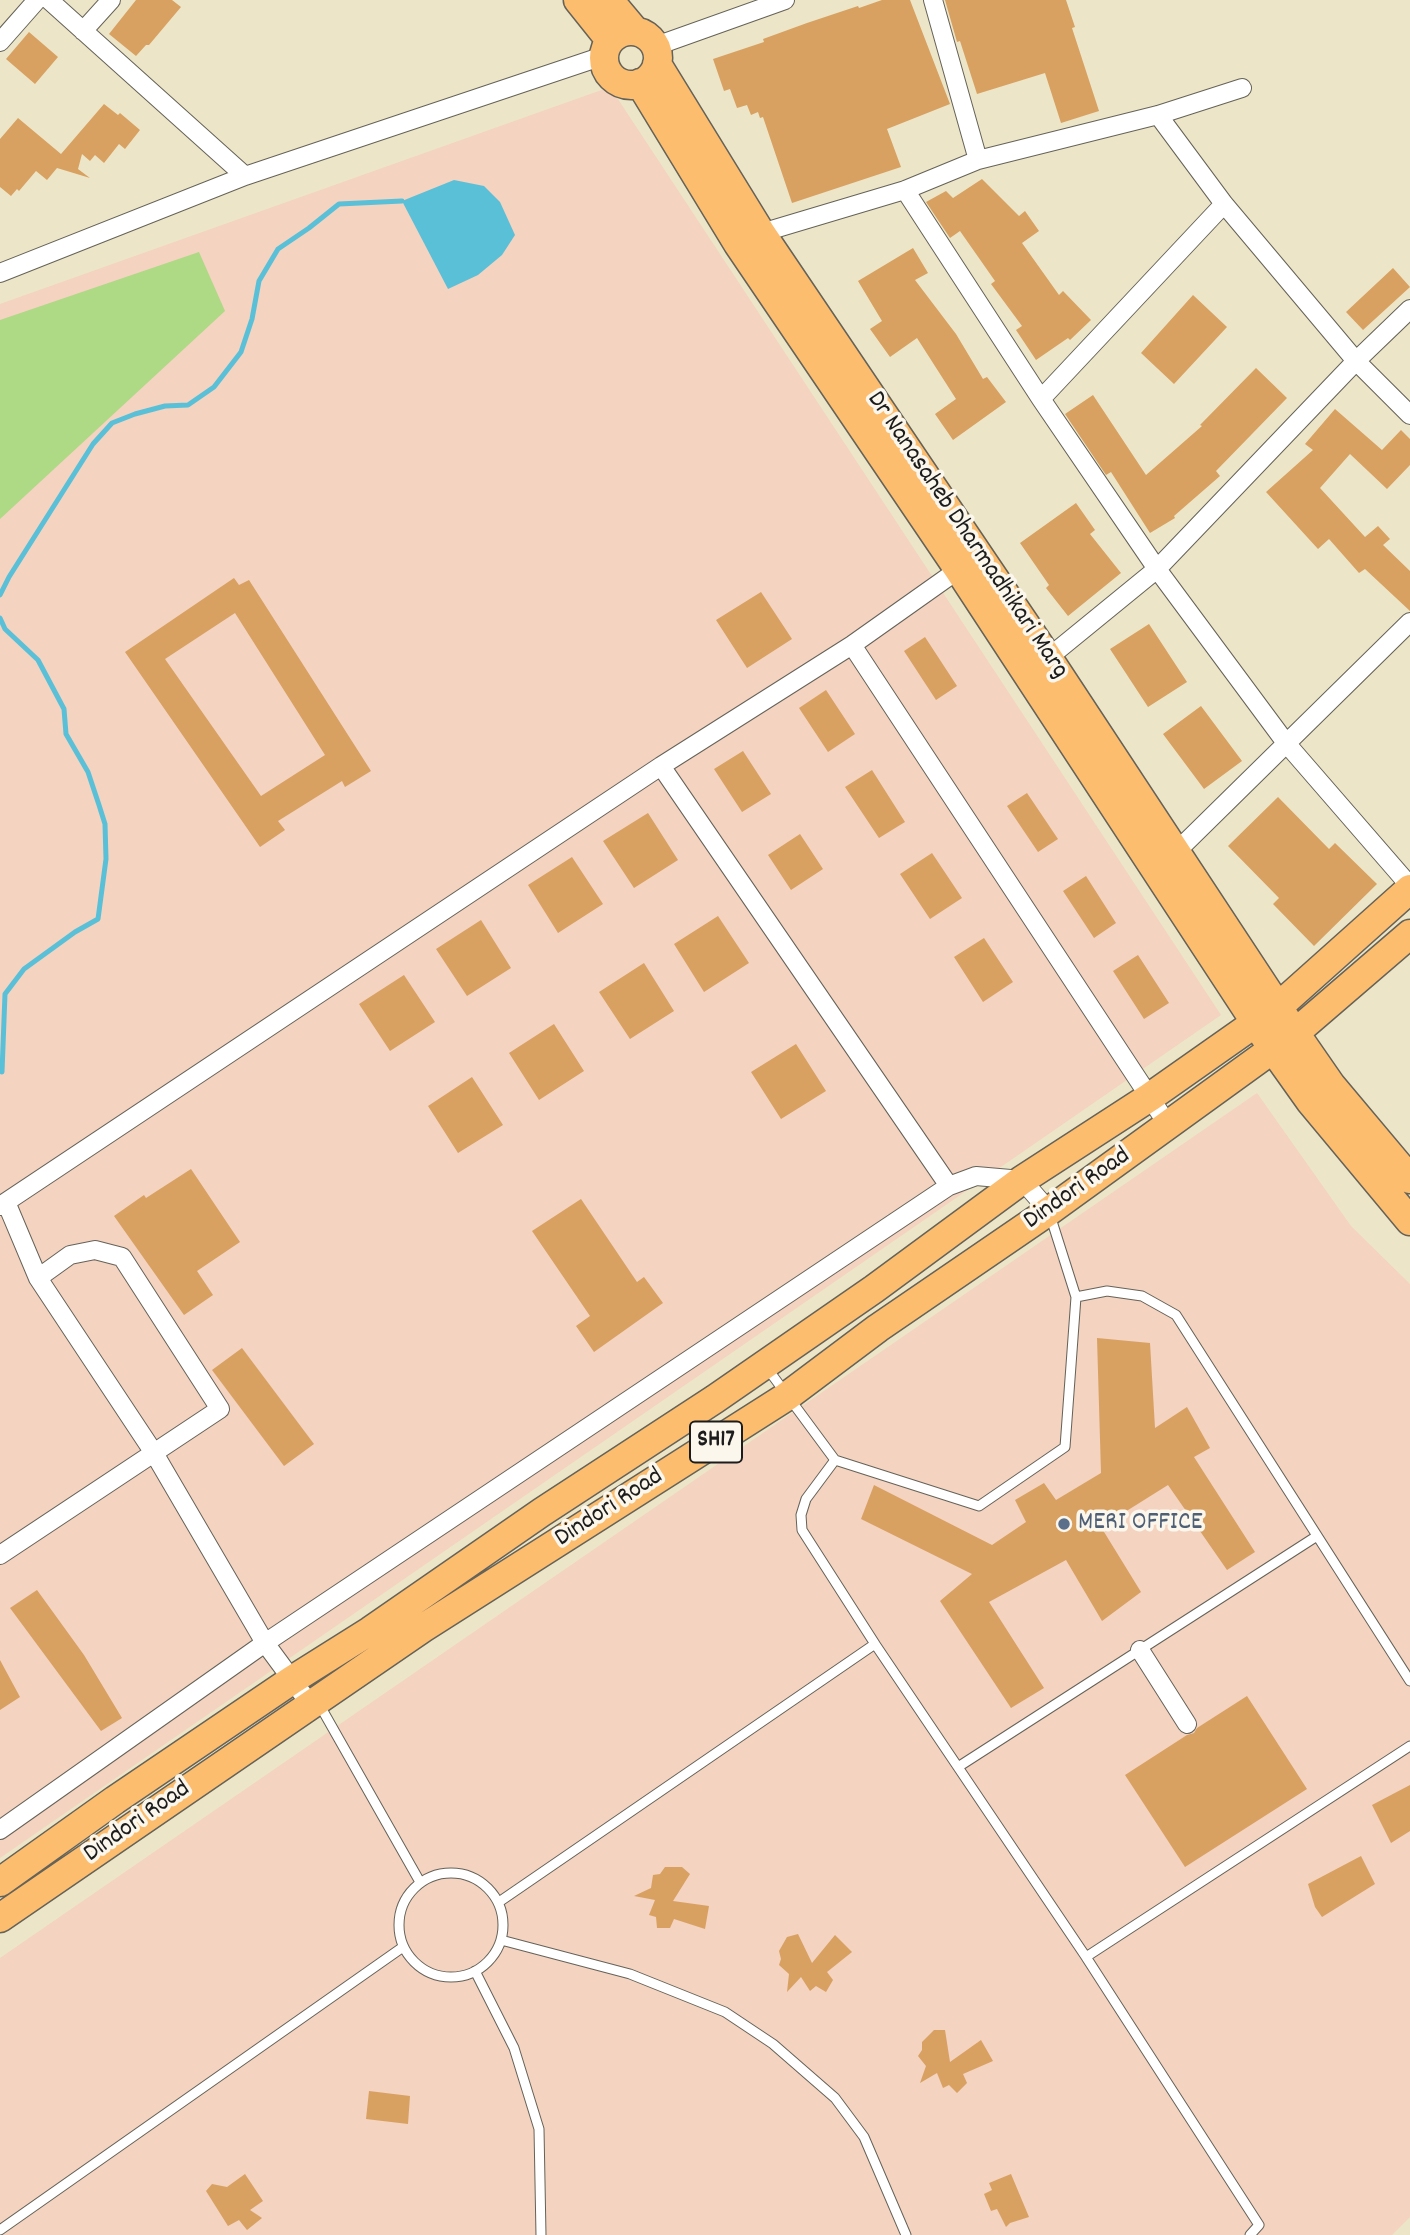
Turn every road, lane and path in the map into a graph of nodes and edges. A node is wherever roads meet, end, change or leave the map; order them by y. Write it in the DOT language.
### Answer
graph roads {
  1 [pos="37,0"];
  2 [pos="49,0"];
  3 [pos="111,0"];
  4 [pos="578,0"];
  5 [pos="610,0"];
  6 [pos="785,0"];
  7 [pos="933,0"];
  8 [pos="83,31"];
  9 [pos="0,41"];
  10 [pos="634,53"];
  11 [pos="1242,88"];
  12 [pos="1158,116"];
  13 [pos="978,160"];
  14 [pos="245,176"];
  15 [pos="905,190"];
  16 [pos="1224,204"];
  17 [pos="761,233"];
  18 [pos="0,273"];
  19 [pos="1410,309"];
  20 [pos="1356,361"];
  21 [pos="1041,399"];
  22 [pos="1410,415"];
  23 [pos="969,562"];
  24 [pos="1157,569"];
  25 [pos="1410,622"];
  26 [pos="852,645"];
  27 [pos="1048,658"];
  28 [pos="1286,743"];
  29 [pos="661,766"];
  30 [pos="1176,852"];
  31 [pos="1410,887"];
  32 [pos="1410,934"];
  33 [pos="1267,1014"];
  34 [pos="1284,1041"];
  35 [pos="1150,1097"];
  36 [pos="1168,1125"];
  37 [pos="1410,1179"];
  38 [pos="1022,1180"];
  39 [pos="949,1185"];
  40 [pos="3,1204"];
  41 [pos="1049,1211"];
  42 [pos="1410,1221"];
  43 [pos="38,1278"];
  44 [pos="1076,1297"];
  45 [pos="765,1365"];
  46 [pos="786,1397"];
  47 [pos="154,1453"];
  48 [pos="835,1460"];
  49 [pos="1317,1536"];
  50 [pos="0,1555"];
  51 [pos="265,1643"];
  52 [pos="875,1644"];
  53 [pos="1140,1650"];
  54 [pos="292,1680"];
  55 [pos="1410,1681"];
  56 [pos="314,1702"];
  57 [pos="1187,1724"];
  58 [pos="1410,1746"];
  59 [pos="957,1767"];
  60 [pos="0,1830"];
  61 [pos="0,1882"];
  62 [pos="420,1882"];
  63 [pos="499,1902"];
  64 [pos="0,1918"];
  65 [pos="501,1940"];
  66 [pos="403,1947"];
  67 [pos="1086,1957"];
  68 [pos="475,1971"];
  69 [pos="0,2230"];
  70 [pos="541,2235"];
  71 [pos="906,2235"];
  72 [pos="1250,2235"];
  1 -- 9 [label="street"];
  2 -- 8 [label="street"];
  3 -- 8 [label="street"];
  4 -- 10 [label="main road, Dr Nanasaheb Dharmadhikari Marg"];
  5 -- 10 [label="main road, Dr Nanasaheb Dharmadhikari Marg"];
  6 -- 10 [label="street"];
  7 -- 13 [label="street"];
  8 -- 14 [label="street"];
  10 -- 14 [label="street"];
  10 -- 17 [label="main road, Dr Nanasaheb Dharmadhikari Marg"];
  10 -- 23 [label="main road, Dr Nanasaheb Dharmadhikari Marg"];
  11 -- 12 [label="street"];
  12 -- 13 [label="street"];
  12 -- 16 [label="street"];
  13 -- 15 [label="street"];
  14 -- 18 [label="street"];
  15 -- 17 [label="street"];
  15 -- 21 [label="street"];
  16 -- 20 [label="street"];
  16 -- 21 [label="street"];
  17 -- 23 [label="main road, Dr Nanasaheb Dharmadhikari Marg"];
  19 -- 20 [label="street"];
  20 -- 22 [label="street"];
  20 -- 24 [label="street"];
  21 -- 24 [label="street"];
  23 -- 26 [label="street"];
  23 -- 27 [label="main road, Dr Nanasaheb Dharmadhikari Marg"];
  23 -- 33 [label="main road, Dr Nanasaheb Dharmadhikari Marg"];
  24 -- 27 [label="street"];
  24 -- 28 [label="street"];
  25 -- 28 [label="street"];
  26 -- 29 [label="street"];
  26 -- 35 [label="street"];
  27 -- 30 [label="main road, Dr Nanasaheb Dharmadhikari Marg"];
  28 -- 30 [label="street"];
  28 -- 31 [label="street"];
  29 -- 39 [label="street"];
  29 -- 40 [label="street"];
  30 -- 33 [label="main road, Dr Nanasaheb Dharmadhikari Marg"];
  31 -- 33 [label="main road"];
  32 -- 34 [label="main road, Dindori Road / SH17"];
  33 -- 34 [label="main road"];
  33 -- 35 [label="main road"];
  34 -- 36 [label="main road, Dindori Road / SH17"];
  34 -- 37 [label="main road"];
  34 -- 42 [label="main road"];
  35 -- 36 [label="street"];
  35 -- 38 [label="main road"];
  36 -- 41 [label="main road, Dindori Road / SH17"];
  38 -- 39 [label="street"];
  38 -- 41 [label="street"];
  38 -- 45 [label="main road"];
  39 -- 51 [label="street"];
  40 -- 43 [label="street"];
  41 -- 44 [label="lane"];
  41 -- 46 [label="main road, Dindori Road / SH17"];
  43 -- 47 [label="street"];
  43 -- 47 [label="street"];
  44 -- 48 [label="lane"];
  44 -- 49 [label="lane"];
  45 -- 46 [label="lane"];
  45 -- 54 [label="main road"];
  46 -- 48 [label="lane"];
  46 -- 56 [label="main road, Dindori Road / SH17"];
  47 -- 50 [label="street"];
  47 -- 51 [label="street"];
  48 -- 52 [label="lane"];
  49 -- 53 [label="lane"];
  49 -- 55 [label="lane"];
  51 -- 54 [label="street"];
  51 -- 60 [label="street"];
  52 -- 59 [label="lane"];
  52 -- 63 [label="lane"];
  53 -- 57 [label="street"];
  53 -- 59 [label="lane"];
  54 -- 56 [label="street"];
  54 -- 61 [label="main road"];
  56 -- 62 [label="lane"];
  56 -- 64 [label="main road, Dindori Road / SH17"];
  58 -- 67 [label="lane"];
  59 -- 67 [label="lane"];
  62 -- 63 [label="lane"];
  62 -- 66 [label="lane"];
  63 -- 65 [label="lane"];
  65 -- 68 [label="lane"];
  65 -- 71 [label="lane"];
  66 -- 68 [label="lane"];
  66 -- 69 [label="lane"];
  67 -- 72 [label="lane"];
  68 -- 70 [label="lane"];
}
